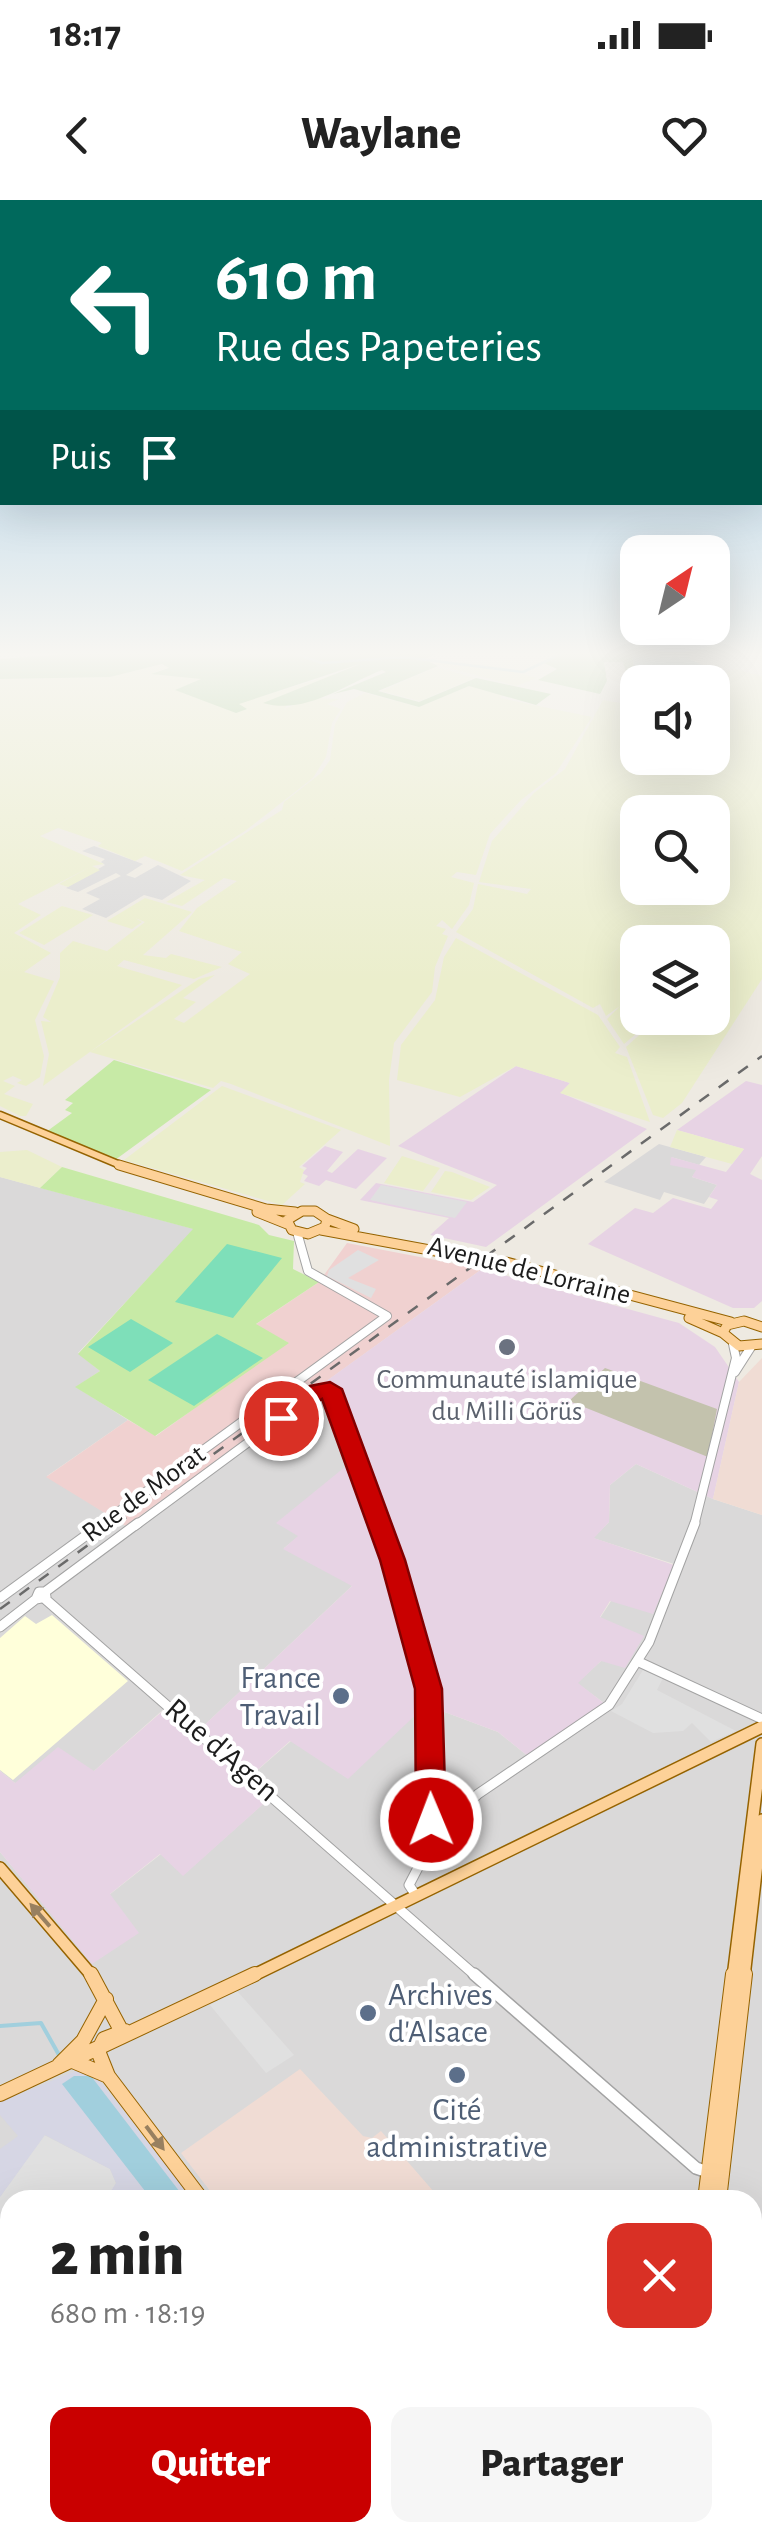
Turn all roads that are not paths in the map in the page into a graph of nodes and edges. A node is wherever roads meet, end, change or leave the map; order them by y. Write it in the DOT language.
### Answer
graph roads {
  1 [pos="0,1118"];
  2 [pos="295,1212"];
  3 [pos="327,1219"];
  4 [pos="286,1224"];
  5 [pos="297,1232"];
  6 [pos="317,1232"];
  7 [pos="302,1248"];
  8 [pos="458,1253"];
  9 [pos="505,1263"];
  10 [pos="731,1322"];
  11 [pos="758,1323"];
  12 [pos="723,1333"];
  13 [pos="734,1344"];
  14 [pos="757,1346"];
  15 [pos="732,1376"];
  16 [pos="42,1596"];
  17 [pos="0,1598"];
  18 [pos="0,1628"];
  19 [pos="640,1662"];
  20 [pos="762,1719"];
  21 [pos="762,1728"];
  22 [pos="746,1736"];
  23 [pos="761,1746"];
  24 [pos="762,1820"];
  25 [pos="434,1828"];
  26 [pos="0,1868"];
  27 [pos="414,1894"];
  28 [pos="398,1904"];
  29 [pos="106,1999"];
  30 [pos="735,2014"];
  31 [pos="142,2027"];
  32 [pos="122,2032"];
  33 [pos="98,2051"];
  34 [pos="75,2062"];
  35 [pos="48,2072"];
  36 [pos="108,2076"];
  37 [pos="0,2094"];
  38 [pos="715,2170"];
  39 [pos="194,2190"];
  40 [pos="708,2190"];
  41 [pos="718,2190"];
  1 -- 2 [label="main road"];
  1 -- 4 [label="main road"];
  2 -- 3 [label="main road, Avenue de Lorraine"];
  2 -- 4 [label="main road"];
  3 -- 6 [label="main road"];
  3 -- 8 [label="main road, Avenue de Lorraine"];
  4 -- 5 [label="main road"];
  5 -- 6 [label="main road, Avenue de Lorraine"];
  5 -- 7 [label="street, Rue de Morat"];
  6 -- 7 [label="street"];
  6 -- 8 [label="main road, Avenue de Lorraine"];
  7 -- 17 [label="street, Rue de Morat"];
  8 -- 9 [label="main road, Avenue de Lorraine, bridge"];
  9 -- 10 [label="main road, Avenue de Lorraine"];
  9 -- 12 [label="main road, Avenue de Lorraine"];
  10 -- 11 [label="main road, Avenue de Lorraine"];
  10 -- 12 [label="main road"];
  12 -- 13 [label="main road"];
  13 -- 14 [label="main road"];
  13 -- 15 [label="street"];
  14 -- 15 [label="street"];
  15 -- 19 [label="street"];
  16 -- 18 [label="street"];
  16 -- 25 [label="street"];
  16 -- 28 [label="street, Rue d'Agen"];
  19 -- 20 [label="street"];
  19 -- 25 [label="street"];
  21 -- 22 [label="main road"];
  22 -- 23 [label="main road"];
  22 -- 27 [label="main road"];
  23 -- 30 [label="main road"];
  24 -- 30 [label="main road"];
  25 -- 27 [label="street"];
  29 -- 26 [label="main road, one-way"];
  27 -- 28 [label="main road"];
  28 -- 31 [label="main road"];
  28 -- 38 [label="street, Rue d'Agen"];
  29 -- 32 [label="main road"];
  29 -- 35 [label="main road"];
  30 -- 38 [label="main road"];
  31 -- 32 [label="main road"];
  31 -- 33 [label="main road"];
  32 -- 33 [label="main road"];
  33 -- 34 [label="main road"];
  33 -- 36 [label="main road"];
  34 -- 35 [label="main road"];
  34 -- 36 [label="main road"];
  35 -- 37 [label="main road"];
  36 -- 39 [label="main road, one-way"];
  38 -- 40 [label="main road"];
  38 -- 41 [label="main road"];
}
